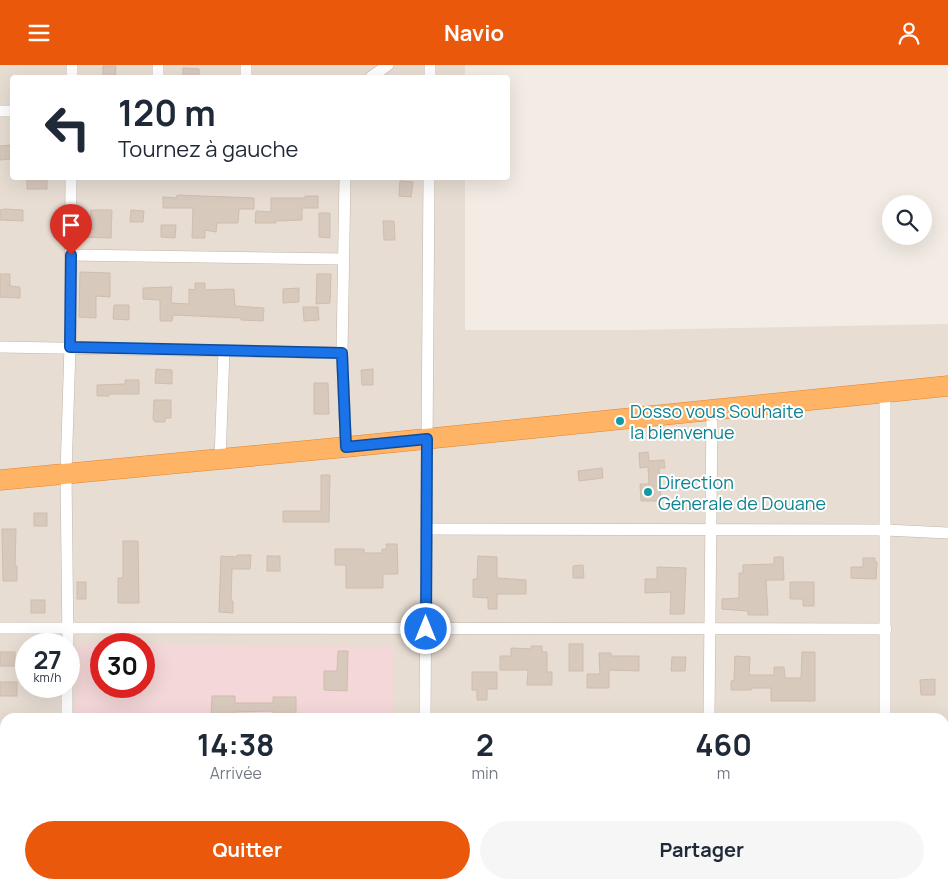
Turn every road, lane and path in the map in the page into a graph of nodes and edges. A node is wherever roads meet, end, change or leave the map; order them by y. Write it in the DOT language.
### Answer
graph roads {
  1 [pos="388,65"];
  2 [pos="374,75"];
  3 [pos="72,180"];
  4 [pos="345,180"];
  5 [pos="429,180"];
  6 [pos="71,255"];
  7 [pos="343,259"];
  8 [pos="0,347"];
  9 [pos="70,347"];
  10 [pos="224,350"];
  11 [pos="342,353"];
  12 [pos="948,386"];
  13 [pos="885,392"];
  14 [pos="712,411"];
  15 [pos="427,439"];
  16 [pos="346,447"];
  17 [pos="220,459"];
  18 [pos="66,473"];
  19 [pos="0,480"];
  20 [pos="427,529"];
  21 [pos="710,530"];
  22 [pos="886,530"];
  23 [pos="948,533"];
  24 [pos="0,628"];
  25 [pos="68,628"];
  26 [pos="426,629"];
  27 [pos="710,629"];
  28 [pos="886,629"];
  29 [pos="68,633"];
  30 [pos="67,698"];
  31 [pos="67,713"];
  32 [pos="425,713"];
  33 [pos="710,713"];
  34 [pos="885,713"];
  1 -- 2 [label="street"];
  3 -- 6 [label="street"];
  4 -- 7 [label="street"];
  5 -- 15 [label="street"];
  6 -- 7 [label="street"];
  6 -- 9 [label="street"];
  7 -- 11 [label="street"];
  8 -- 9 [label="street"];
  9 -- 10 [label="street"];
  9 -- 18 [label="street"];
  10 -- 11 [label="street"];
  10 -- 17 [label="street"];
  11 -- 16 [label="street"];
  12 -- 13 [label="highway"];
  13 -- 14 [label="highway"];
  13 -- 22 [label="street"];
  14 -- 15 [label="highway"];
  14 -- 21 [label="street"];
  15 -- 16 [label="highway"];
  15 -- 20 [label="street"];
  16 -- 17 [label="highway"];
  17 -- 18 [label="highway"];
  18 -- 19 [label="highway"];
  18 -- 25 [label="street"];
  20 -- 21 [label="street"];
  20 -- 26 [label="street"];
  21 -- 22 [label="street"];
  21 -- 27 [label="street"];
  22 -- 23 [label="street"];
  22 -- 28 [label="street"];
  24 -- 25 [label="street"];
  25 -- 26 [label="street"];
  25 -- 29 [label="street"];
  26 -- 27 [label="street"];
  26 -- 32 [label="street"];
  27 -- 28 [label="street"];
  27 -- 33 [label="street"];
  28 -- 34 [label="street"];
  30 -- 31 [label="street"];
}
